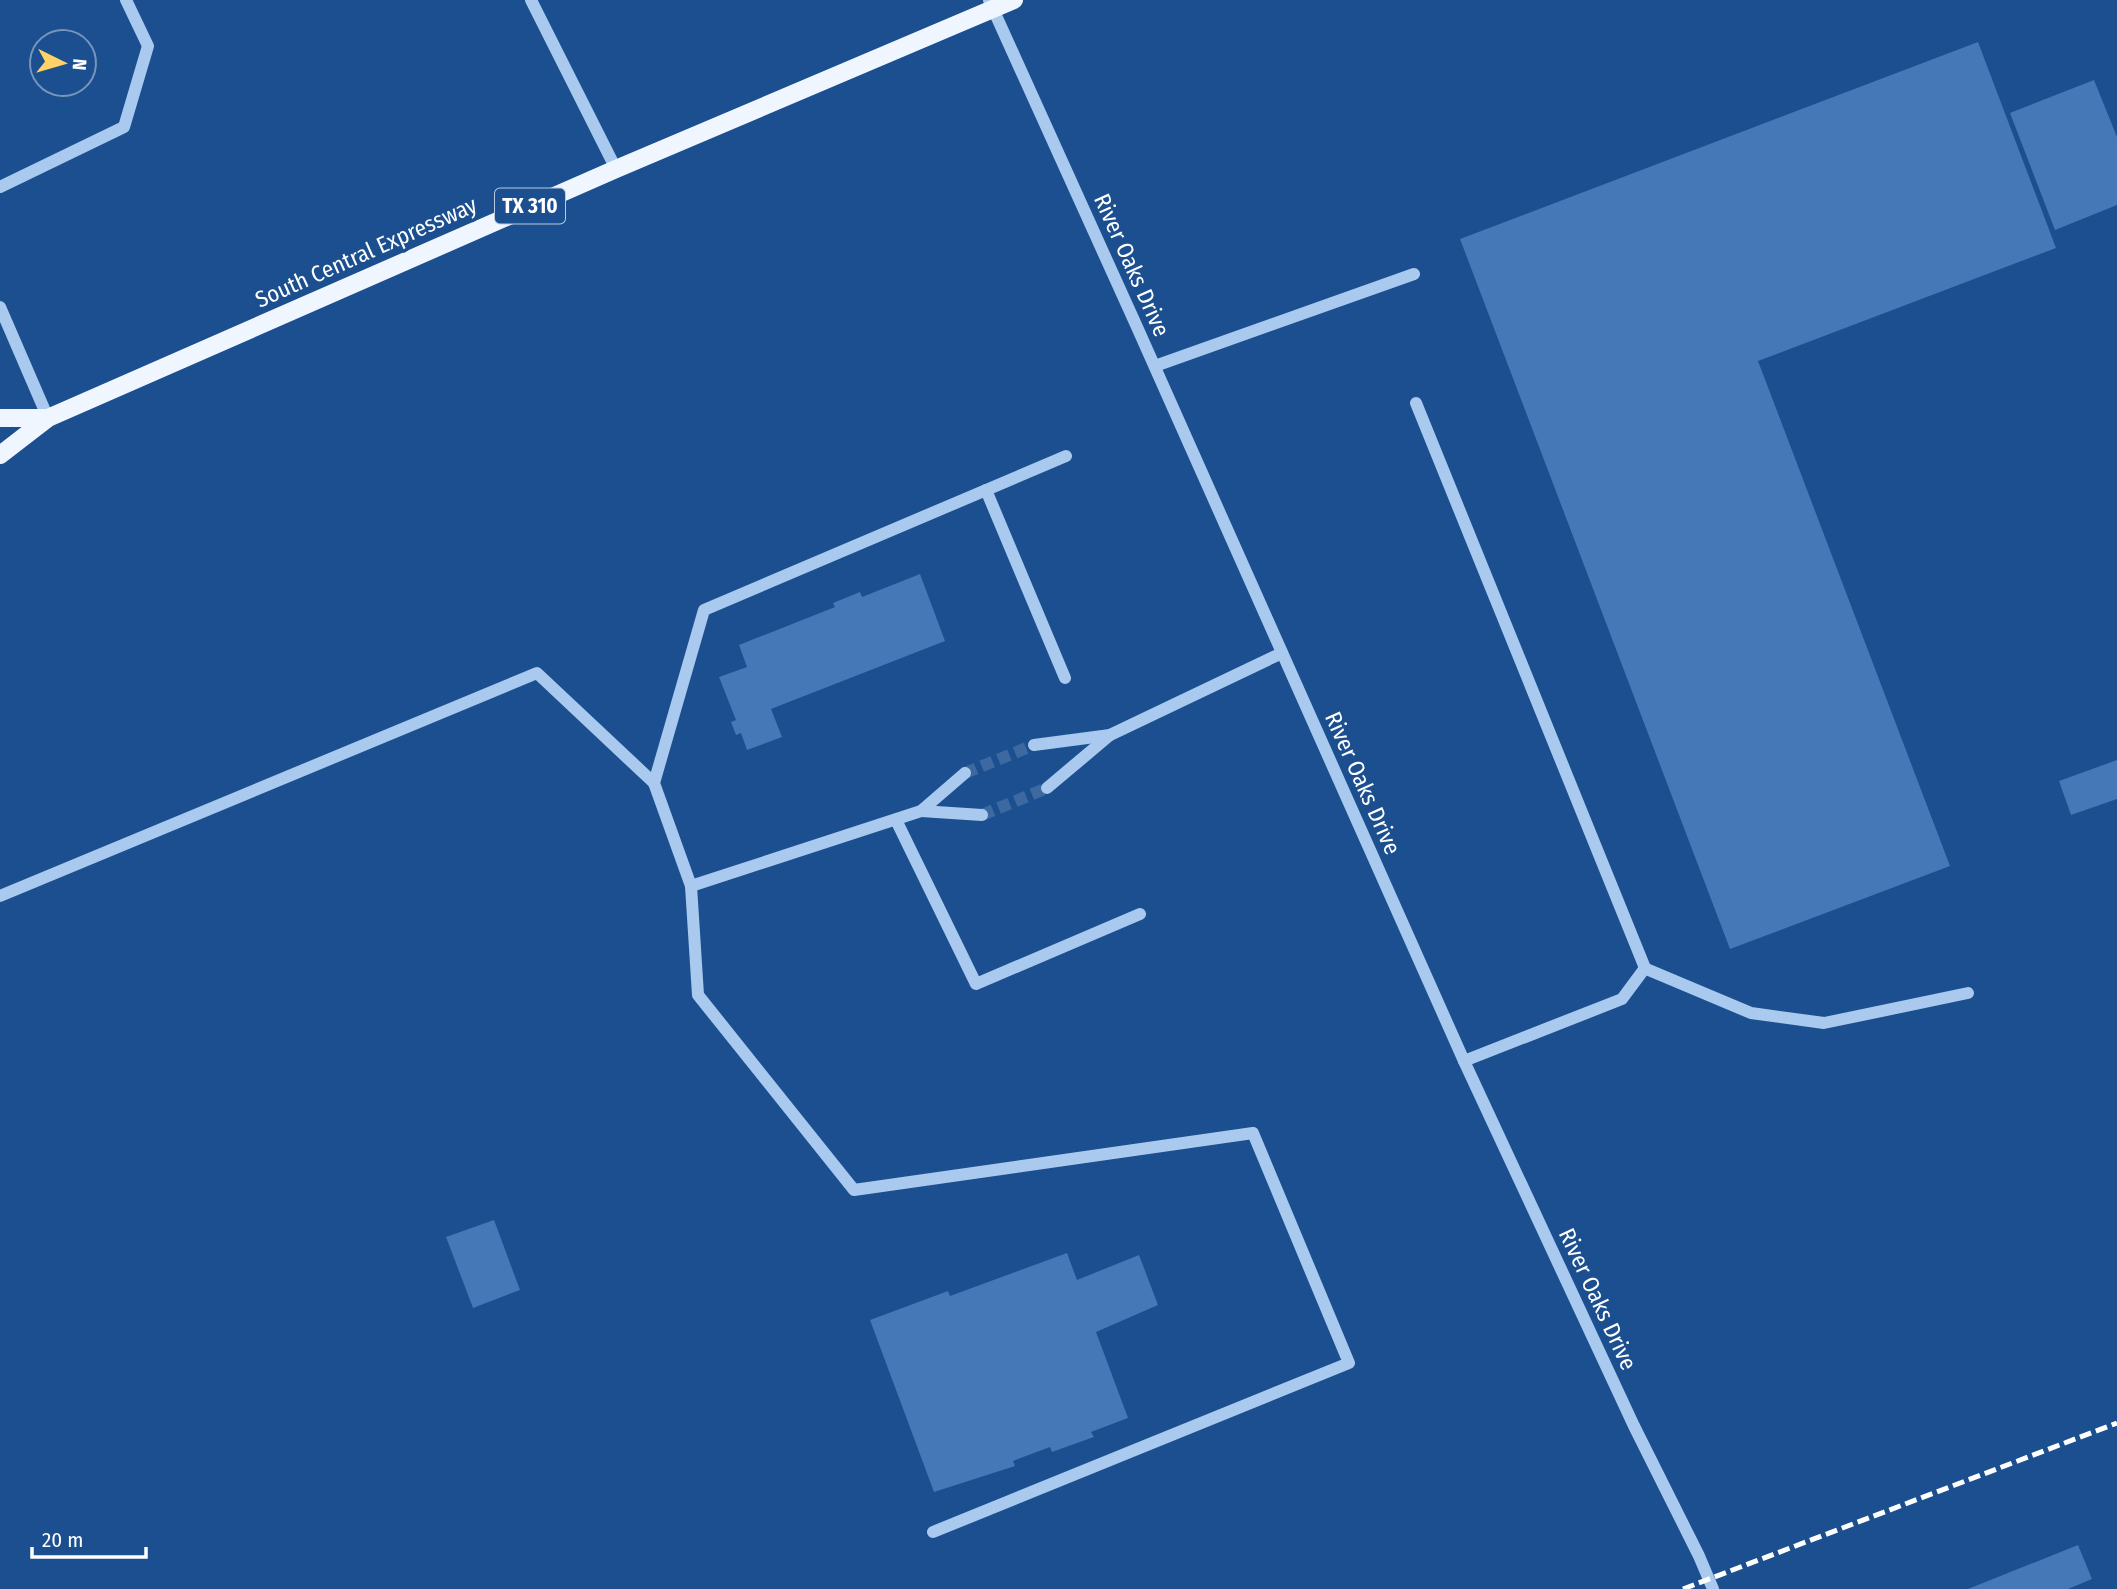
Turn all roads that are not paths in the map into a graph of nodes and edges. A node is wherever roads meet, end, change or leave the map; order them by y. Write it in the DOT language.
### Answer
graph roads {
  1 [pos="126,0"];
  2 [pos="531,0"];
  3 [pos="1014,0"];
  4 [pos="991,5"];
  5 [pos="615,169"];
  6 [pos="0,187"];
  7 [pos="1414,274"];
  8 [pos="0,307"];
  9 [pos="1155,366"];
  10 [pos="1416,403"];
  11 [pos="0,418"];
  12 [pos="48,418"];
  13 [pos="0,455"];
  14 [pos="1066,456"];
  15 [pos="986,490"];
  16 [pos="1282,653"];
  17 [pos="1065,678"];
  18 [pos="1111,735"];
  19 [pos="1034,745"];
  20 [pos="965,773"];
  21 [pos="654,783"];
  22 [pos="1047,788"];
  23 [pos="921,811"];
  24 [pos="982,815"];
  25 [pos="896,820"];
  26 [pos="691,886"];
  27 [pos="0,896"];
  28 [pos="1140,914"];
  29 [pos="1644,968"];
  30 [pos="1968,993"];
  31 [pos="1464,1061"];
  32 [pos="933,1532"];
  33 [pos="1711,1584"];
  1 -- 6 [label="street"];
  2 -- 5 [label="street"];
  3 -- 4 [label="main road, South Central Expressway / TX 310"];
  4 -- 5 [label="main road, South Central Expressway / TX 310"];
  4 -- 9 [label="street, River Oaks Drive"];
  5 -- 12 [label="main road, South Central Expressway / TX 310"];
  7 -- 9 [label="street"];
  8 -- 12 [label="street"];
  9 -- 16 [label="street, River Oaks Drive"];
  10 -- 29 [label="street"];
  11 -- 12 [label="main road, South Central Expressway / TX 310"];
  12 -- 13 [label="main road, South Central Expressway / TX 310"];
  14 -- 15 [label="street"];
  15 -- 17 [label="street"];
  15 -- 21 [label="street"];
  16 -- 18 [label="street"];
  16 -- 31 [label="street, River Oaks Drive"];
  18 -- 19 [label="street"];
  18 -- 22 [label="street"];
  20 -- 23 [label="street"];
  21 -- 26 [label="street"];
  21 -- 27 [label="street"];
  23 -- 24 [label="street"];
  23 -- 25 [label="street"];
  25 -- 26 [label="street"];
  25 -- 28 [label="street"];
  26 -- 32 [label="street"];
  29 -- 30 [label="street"];
  29 -- 31 [label="street"];
  31 -- 33 [label="street, River Oaks Drive"];
}
